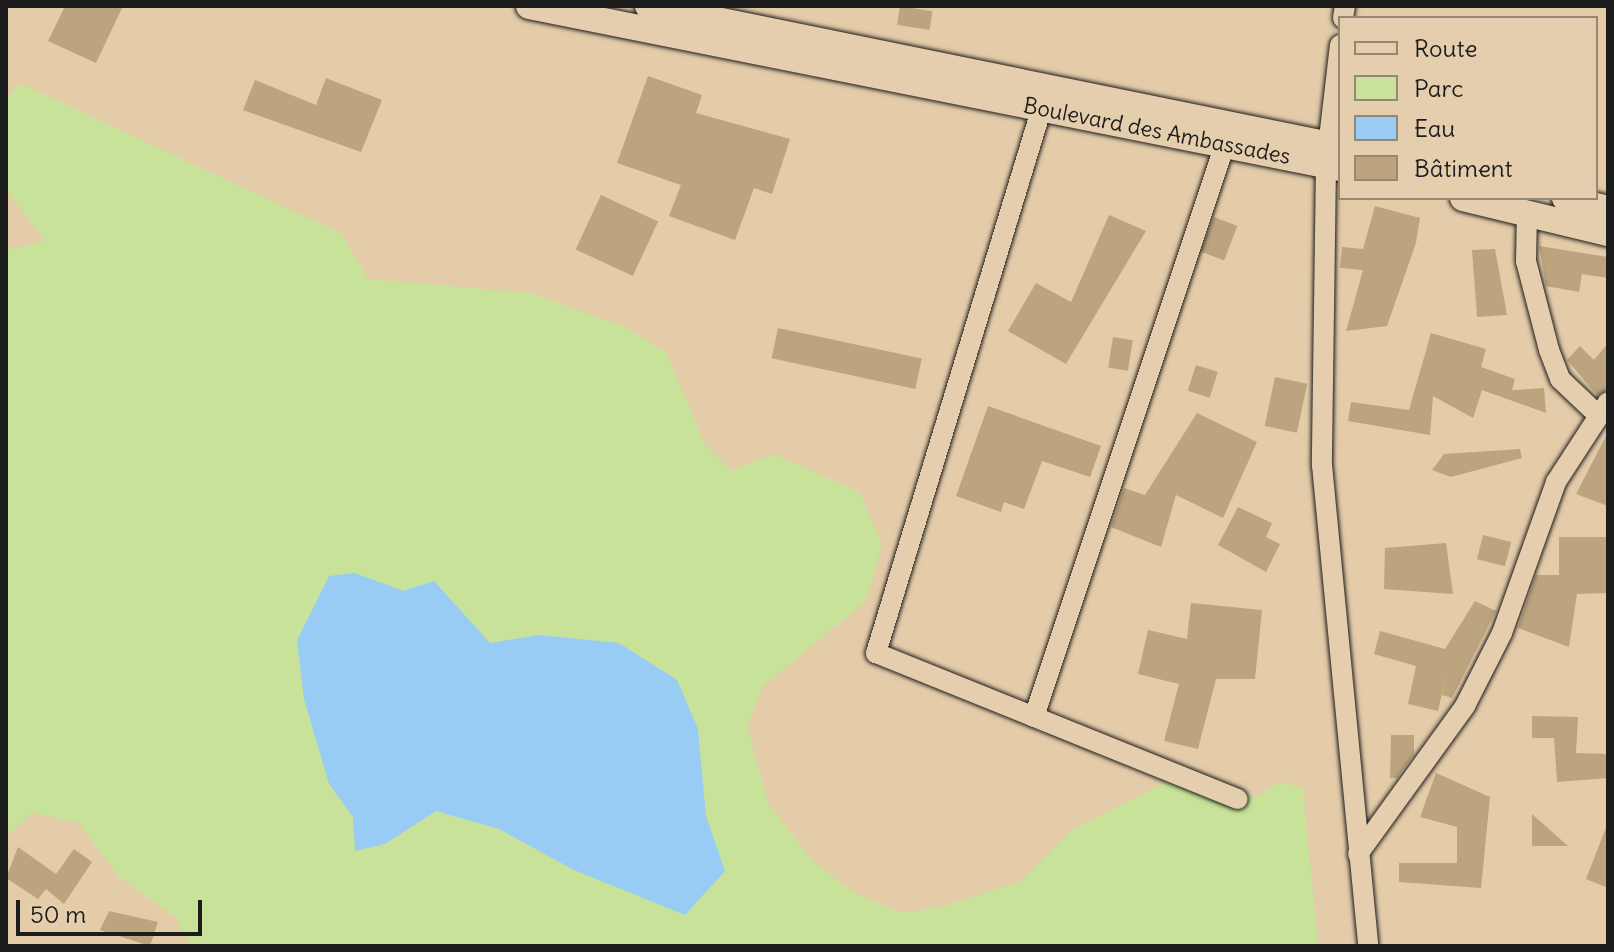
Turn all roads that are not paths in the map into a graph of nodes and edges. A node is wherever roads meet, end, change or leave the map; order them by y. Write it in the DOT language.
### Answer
graph roads {
  1 [pos="529,6"];
  2 [pos="648,6"];
  3 [pos="1338,77"];
  4 [pos="979,85"];
  5 [pos="1042,107"];
  6 [pos="1225,144"];
  7 [pos="1333,156"];
  8 [pos="1472,200"];
  9 [pos="1573,200"];
  10 [pos="1608,209"];
  11 [pos="1527,213"];
  12 [pos="1608,233"];
  13 [pos="1603,408"];
  14 [pos="1034,717"];
  15 [pos="1238,799"];
  16 [pos="1358,854"];
  17 [pos="1368,946"];
  1 -- 4 [label="main road"];
  2 -- 4 [label="main road"];
  3 -- 7 [label="street"];
  4 -- 5 [label="main road, Boulevard des Ambassades"];
  4 -- 7 [label="main road, Boulevard des Ambassades"];
  5 -- 6 [label="main road, Boulevard des Ambassades"];
  5 -- 14 [label="street"];
  6 -- 7 [label="main road, Boulevard des Ambassades"];
  6 -- 14 [label="street"];
  7 -- 16 [label="street"];
  8 -- 11 [label="main road"];
  9 -- 10 [label="main road"];
  11 -- 12 [label="main road"];
  11 -- 13 [label="street"];
  13 -- 16 [label="street"];
  14 -- 15 [label="street"];
  16 -- 17 [label="street"];
}
